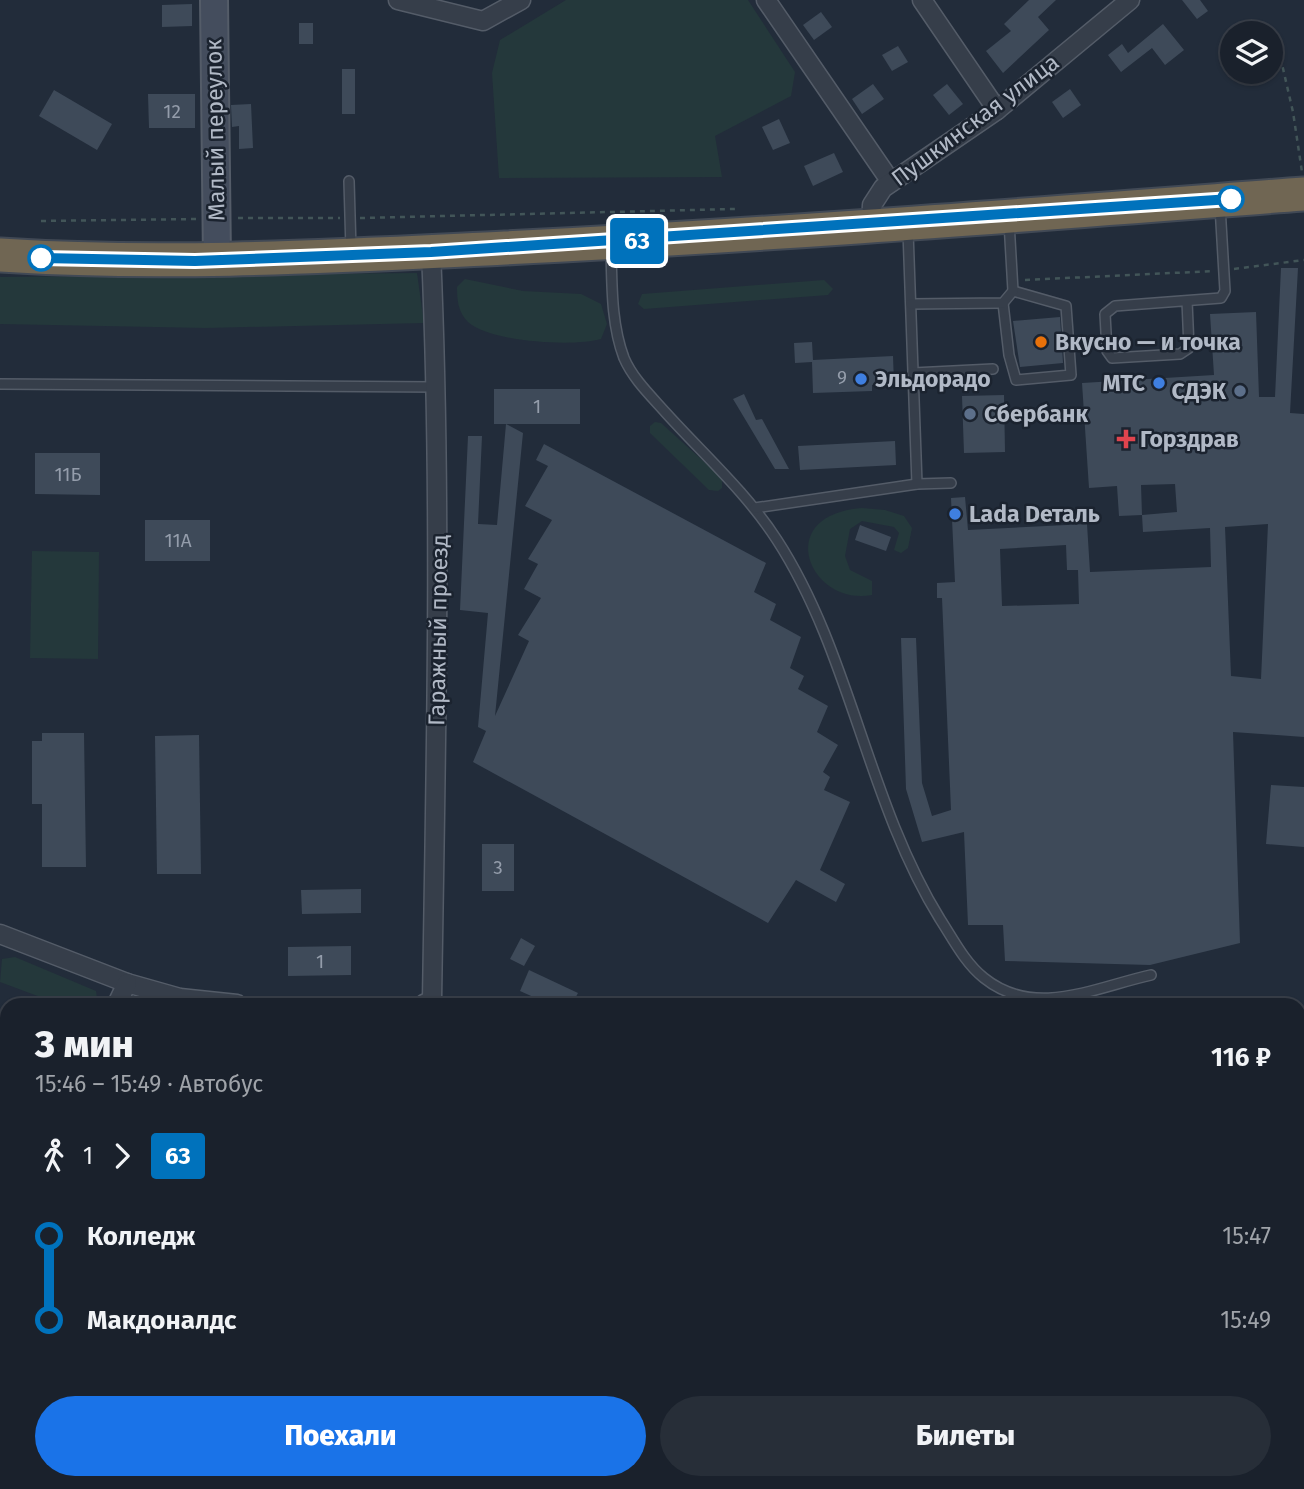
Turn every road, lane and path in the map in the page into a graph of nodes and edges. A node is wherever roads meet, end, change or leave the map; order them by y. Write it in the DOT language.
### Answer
graph roads {
  1 [pos="214,0"];
  2 [pos="398,0"];
  3 [pos="521,0"];
  4 [pos="766,0"];
  5 [pos="922,0"];
  6 [pos="1130,0"];
  7 [pos="493,8"];
  8 [pos="1283,68"];
  9 [pos="997,110"];
  10 [pos="349,181"];
  11 [pos="891,182"];
  12 [pos="1303,185"];
  13 [pos="1219,200"];
  14 [pos="738,209"];
  15 [pos="1009,215"];
  16 [pos="216,218"];
  17 [pos="350,218"];
  18 [pos="41,221"];
  19 [pos="908,222"];
  20 [pos="871,225"];
  21 [pos="610,243"];
  22 [pos="431,252"];
  23 [pos="0,255"];
  24 [pos="351,255"];
  25 [pos="1304,260"];
  26 [pos="217,261"];
  27 [pos="1224,270"];
  28 [pos="1012,281"];
  29 [pos="1013,291"];
  30 [pos="1187,301"];
  31 [pos="1003,303"];
  32 [pos="911,304"];
  33 [pos="993,369"];
  34 [pos="913,373"];
  35 [pos="0,384"];
  36 [pos="437,387"];
  37 [pos="950,483"];
  38 [pos="917,484"];
  39 [pos="755,508"];
  40 [pos="1,936"];
  41 [pos="1151,975"];
  42 [pos="127,983"];
  43 [pos="1005,992"];
  44 [pos="120,998"];
  45 [pos="180,998"];
  46 [pos="431,998"];
  47 [pos="1006,998"];
  48 [pos="1023,998"];
  49 [pos="1061,998"];
  1 -- 16 [label="street, Малый переулок"];
  2 -- 7 [label="street"];
  3 -- 7 [label="street"];
  4 -- 11 [label="street"];
  5 -- 9 [label="street"];
  6 -- 9 [label="street, Пушкинская улица"];
  8 -- 12 [label="path"];
  9 -- 11 [label="street, Пушкинская улица"];
  10 -- 17 [label="lane"];
  11 -- 20 [label="street, Пушкинская улица"];
  12 -- 13 [label="highway"];
  13 -- 15 [label="highway"];
  13 -- 27 [label="lane"];
  14 -- 17 [label="path"];
  15 -- 19 [label="highway"];
  15 -- 28 [label="lane"];
  16 -- 17 [label="path"];
  16 -- 18 [label="path"];
  16 -- 26 [label="street, Малый переулок"];
  17 -- 24 [label="lane"];
  19 -- 20 [label="highway"];
  19 -- 32 [label="lane"];
  20 -- 21 [label="highway"];
  21 -- 22 [label="highway"];
  21 -- 39 [label="lane"];
  22 -- 24 [label="highway"];
  22 -- 36 [label="street, Гаражный проезд"];
  23 -- 26 [label="highway"];
  24 -- 26 [label="highway"];
  25 -- 27 [label="path"];
  27 -- 28 [label="path"];
  27 -- 30 [label="lane"];
  28 -- 29 [label="lane"];
  29 -- 31 [label="lane"];
  29 -- 31 [label="lane"];
  30 -- 30 [label="lane"];
  31 -- 32 [label="lane"];
  32 -- 34 [label="lane"];
  33 -- 34 [label="lane"];
  34 -- 38 [label="lane"];
  35 -- 36 [label="lane"];
  36 -- 46 [label="street, Гаражный проезд"];
  37 -- 38 [label="lane"];
  38 -- 39 [label="lane"];
  39 -- 43 [label="lane"];
  40 -- 42 [label="street"];
  41 -- 49 [label="lane"];
  42 -- 44 [label="street"];
  42 -- 45 [label="street"];
  43 -- 47 [label="lane"];
  43 -- 48 [label="lane"];
}
